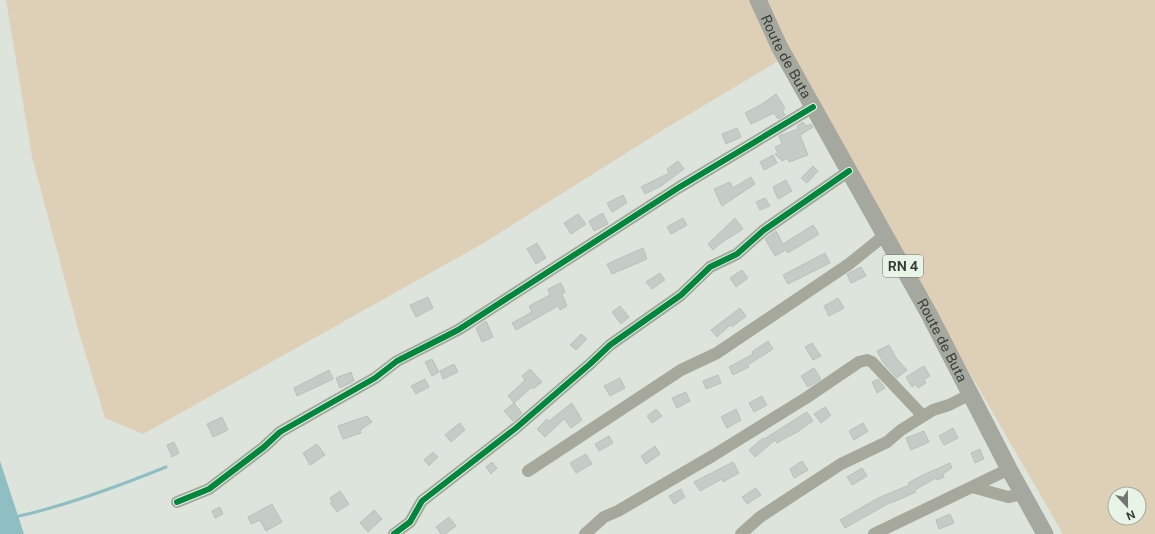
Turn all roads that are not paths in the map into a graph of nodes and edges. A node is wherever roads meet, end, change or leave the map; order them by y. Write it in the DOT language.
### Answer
graph roads {
  1 [pos="758,0"];
  2 [pos="813,106"];
  3 [pos="849,171"];
  4 [pos="885,235"];
  5 [pos="971,394"];
  6 [pos="923,416"];
  7 [pos="1009,469"];
  8 [pos="528,471"];
  9 [pos="972,487"];
  10 [pos="1023,494"];
  11 [pos="177,502"];
  12 [pos="1043,533"];
  13 [pos="394,534"];
  14 [pos="585,534"];
  15 [pos="741,534"];
  16 [pos="874,534"];
  1 -- 2 [label="highway, Route de Buta / RN 4"];
  2 -- 3 [label="highway, Route de Buta / RN 4"];
  2 -- 11 [label="street"];
  3 -- 4 [label="highway, Route de Buta / RN 4"];
  3 -- 13 [label="street"];
  4 -- 5 [label="highway, Route de Buta / RN 4"];
  4 -- 8 [label="street"];
  5 -- 6 [label="street"];
  5 -- 7 [label="highway, Route de Buta / RN 4"];
  6 -- 14 [label="street"];
  6 -- 15 [label="street"];
  7 -- 9 [label="street"];
  7 -- 10 [label="highway, Route de Buta / RN 4"];
  9 -- 10 [label="street"];
  9 -- 16 [label="street"];
  10 -- 12 [label="highway, Route de Buta / RN 4"];
}
